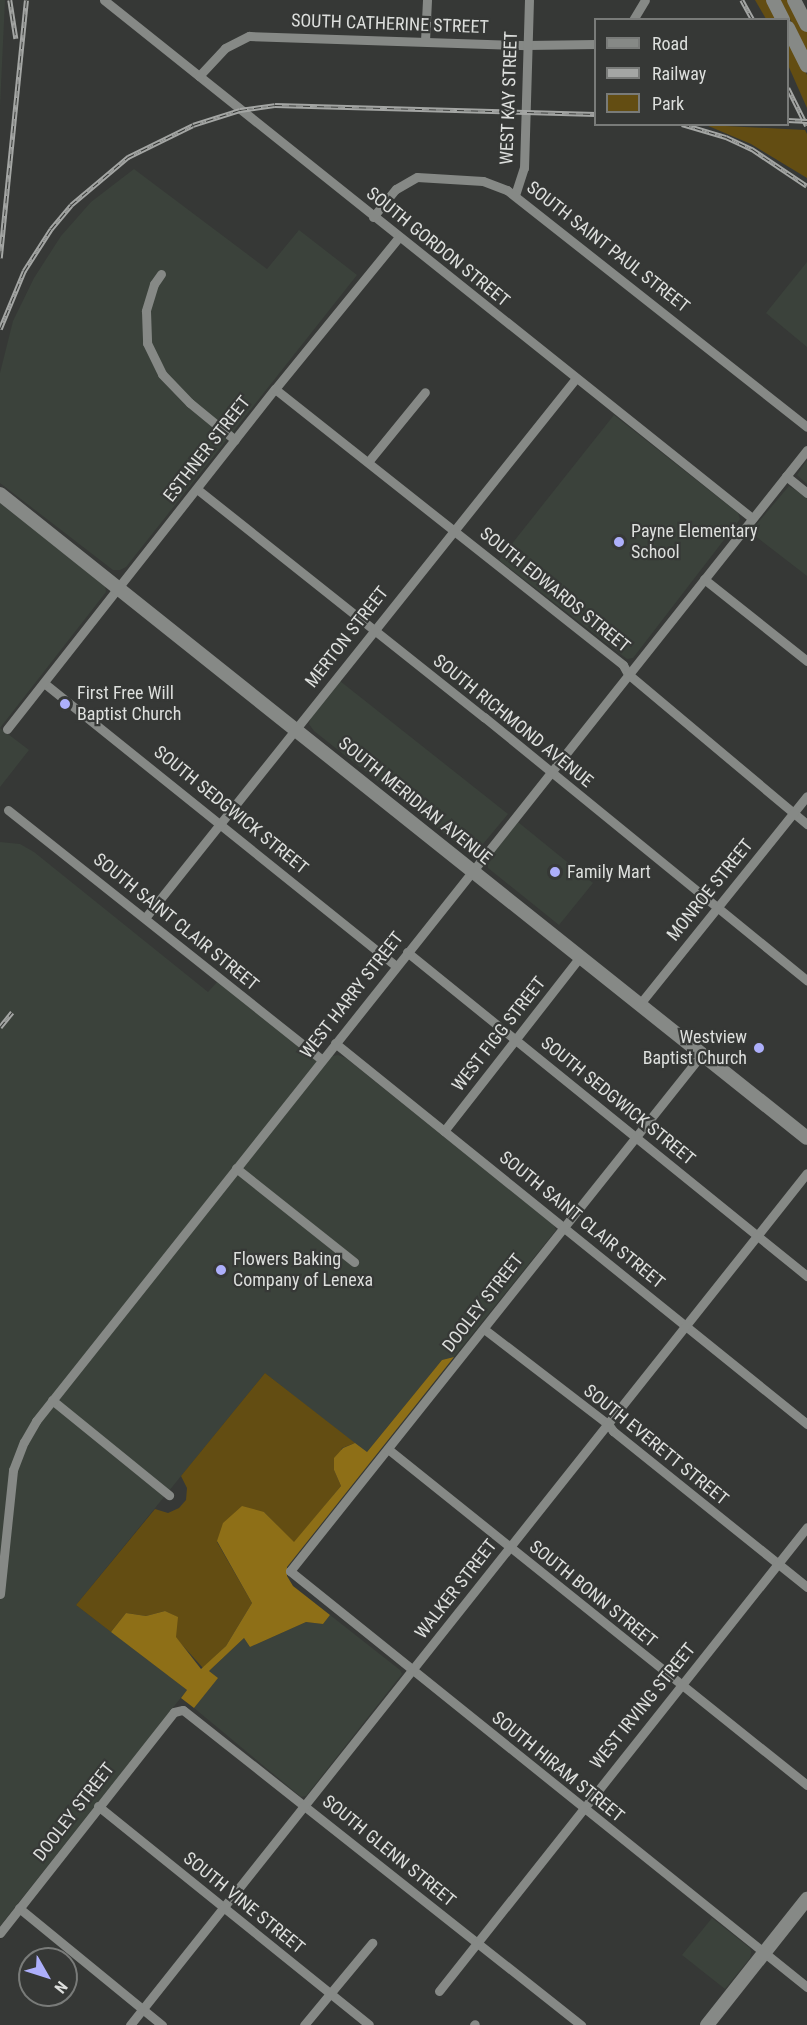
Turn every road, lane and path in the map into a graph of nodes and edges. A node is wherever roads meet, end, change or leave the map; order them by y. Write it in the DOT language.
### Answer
graph roads {
  1 [pos="104,0"];
  2 [pos="427,0"];
  3 [pos="529,0"];
  4 [pos="645,0"];
  5 [pos="773,0"];
  6 [pos="794,0"];
  7 [pos="638,18"];
  8 [pos="782,18"];
  9 [pos="807,26"];
  10 [pos="789,30"];
  11 [pos="425,41"];
  12 [pos="594,44"];
  13 [pos="527,45"];
  14 [pos="807,66"];
  15 [pos="199,76"];
  16 [pos="515,195"];
  17 [pos="373,216"];
  18 [pos="399,237"];
  19 [pos="161,274"];
  20 [pos="576,378"];
  21 [pos="275,389"];
  22 [pos="425,392"];
  23 [pos="807,427"];
  24 [pos="234,440"];
  25 [pos="807,450"];
  26 [pos="368,462"];
  27 [pos="786,476"];
  28 [pos="197,489"];
  29 [pos="807,493"];
  30 [pos="0,494"];
  31 [pos="752,518"];
  32 [pos="453,530"];
  33 [pos="704,579"];
  34 [pos="119,589"];
  35 [pos="374,630"];
  36 [pos="807,661"];
  37 [pos="628,674"];
  38 [pos="44,683"];
  39 [pos="7,729"];
  40 [pos="295,729"];
  41 [pos="550,771"];
  42 [pos="807,796"];
  43 [pos="8,810"];
  44 [pos="793,813"];
  45 [pos="221,822"];
  46 [pos="807,824"];
  47 [pos="471,869"];
  48 [pos="717,908"];
  49 [pos="145,918"];
  50 [pos="406,952"];
  51 [pos="580,957"];
  52 [pos="396,966"];
  53 [pos="807,980"];
  54 [pos="639,1005"];
  55 [pos="516,1038"];
  56 [pos="335,1043"];
  57 [pos="702,1054"];
  58 [pos="322,1060"];
  59 [pos="444,1131"];
  60 [pos="636,1137"];
  61 [pos="807,1138"];
  62 [pos="236,1168"];
  63 [pos="807,1173"];
  64 [pos="564,1227"];
  65 [pos="757,1236"];
  66 [pos="354,1262"];
  67 [pos="807,1276"];
  68 [pos="686,1325"];
  69 [pos="484,1329"];
  70 [pos="52,1400"];
  71 [pos="608,1424"];
  72 [pos="807,1424"];
  73 [pos="388,1449"];
  74 [pos="169,1495"];
  75 [pos="807,1527"];
  76 [pos="510,1548"];
  77 [pos="778,1564"];
  78 [pos="290,1571"];
  79 [pos="807,1587"];
  80 [pos="0,1594"];
  81 [pos="412,1671"];
  82 [pos="680,1685"];
  83 [pos="174,1712"];
  84 [pos="807,1785"];
  85 [pos="98,1806"];
  86 [pos="305,1806"];
  87 [pos="582,1808"];
  88 [pos="807,1899"];
  89 [pos="224,1907"];
  90 [pos="20,1908"];
  91 [pos="0,1933"];
  92 [pos="372,1943"];
  93 [pos="477,1943"];
  94 [pos="765,1953"];
  95 [pos="807,1987"];
  96 [pos="439,1991"];
  97 [pos="329,1994"];
  98 [pos="143,2009"];
  99 [pos="130,2025"];
  100 [pos="162,2025"];
  101 [pos="304,2025"];
  102 [pos="369,2025"];
  103 [pos="581,2025"];
  104 [pos="707,2025"];
  1 -- 15 [label="street, SOUTH GORDON STREET"];
  2 -- 11 [label="street"];
  3 -- 13 [label="street, WEST KAY STREET"];
  4 -- 7 [label="street"];
  5 -- 8 [label="main road"];
  6 -- 9 [label="main road"];
  10 -- 14 [label="main road"];
  11 -- 13 [label="street, SOUTH CATHERINE STREET"];
  11 -- 15 [label="street, SOUTH CATHERINE STREET"];
  12 -- 13 [label="street, SOUTH CATHERINE STREET"];
  13 -- 16 [label="street, WEST KAY STREET"];
  15 -- 17 [label="street, SOUTH GORDON STREET"];
  16 -- 17 [label="street, SOUTH SAINT PAUL STREET"];
  16 -- 23 [label="street, SOUTH SAINT PAUL STREET"];
  17 -- 18 [label="street, SOUTH GORDON STREET"];
  18 -- 20 [label="street, SOUTH GORDON STREET"];
  18 -- 21 [label="street, ESTHNER STREET"];
  19 -- 24 [label="street"];
  20 -- 31 [label="street, SOUTH GORDON STREET"];
  20 -- 32 [label="street, MERTON STREET"];
  21 -- 24 [label="street, ESTHNER STREET"];
  21 -- 26 [label="street, SOUTH EDWARDS STREET"];
  22 -- 26 [label="street"];
  24 -- 28 [label="street, ESTHNER STREET"];
  25 -- 27 [label="street, WEST HARRY STREET"];
  26 -- 32 [label="street, SOUTH EDWARDS STREET"];
  27 -- 29 [label="street"];
  27 -- 31 [label="street, WEST HARRY STREET"];
  28 -- 34 [label="street, ESTHNER STREET"];
  28 -- 35 [label="street, SOUTH RICHMOND AVENUE"];
  30 -- 34 [label="main road, SOUTH MERIDIAN AVENUE"];
  31 -- 33 [label="street, WEST HARRY STREET"];
  32 -- 35 [label="street, MERTON STREET"];
  32 -- 37 [label="street, SOUTH EDWARDS STREET"];
  33 -- 36 [label="street"];
  33 -- 37 [label="street, WEST HARRY STREET"];
  34 -- 38 [label="street, ESTHNER STREET"];
  34 -- 40 [label="main road, SOUTH MERIDIAN AVENUE"];
  35 -- 40 [label="street, MERTON STREET"];
  35 -- 41 [label="street, SOUTH RICHMOND AVENUE"];
  37 -- 41 [label="street, WEST HARRY STREET"];
  37 -- 44 [label="street, SOUTH EDWARDS STREET"];
  38 -- 39 [label="street, ESTHNER STREET"];
  38 -- 45 [label="street, SOUTH SEDGWICK STREET"];
  40 -- 45 [label="street, MERTON STREET"];
  40 -- 47 [label="main road, SOUTH MERIDIAN AVENUE"];
  41 -- 47 [label="street, WEST HARRY STREET"];
  41 -- 48 [label="street, SOUTH RICHMOND AVENUE"];
  42 -- 44 [label="street, MONROE STREET"];
  43 -- 49 [label="street, SOUTH SAINT CLAIR STREET"];
  44 -- 46 [label="street, SOUTH EDWARDS STREET"];
  44 -- 48 [label="street, MONROE STREET"];
  45 -- 49 [label="street, MERTON STREET"];
  45 -- 52 [label="street, SOUTH SEDGWICK STREET"];
  47 -- 50 [label="street, WEST HARRY STREET"];
  47 -- 51 [label="main road, SOUTH MERIDIAN AVENUE"];
  48 -- 53 [label="street, SOUTH RICHMOND AVENUE"];
  48 -- 54 [label="street, MONROE STREET"];
  49 -- 58 [label="street, SOUTH SAINT CLAIR STREET"];
  50 -- 52 [label="street, WEST HARRY STREET"];
  50 -- 55 [label="street, SOUTH SEDGWICK STREET"];
  51 -- 54 [label="main road, SOUTH MERIDIAN AVENUE"];
  51 -- 55 [label="street, WEST FIGG STREET"];
  52 -- 56 [label="street, WEST HARRY STREET"];
  54 -- 57 [label="main road, SOUTH MERIDIAN AVENUE"];
  55 -- 59 [label="street, WEST FIGG STREET"];
  55 -- 60 [label="street, SOUTH SEDGWICK STREET"];
  56 -- 58 [label="street, WEST HARRY STREET"];
  56 -- 59 [label="street, SOUTH SAINT CLAIR STREET"];
  57 -- 60 [label="street, DOOLEY STREET"];
  57 -- 61 [label="main road, SOUTH MERIDIAN AVENUE"];
  58 -- 62 [label="street, WEST HARRY STREET"];
  59 -- 64 [label="street, SOUTH SAINT CLAIR STREET"];
  60 -- 64 [label="street, DOOLEY STREET"];
  60 -- 65 [label="street, SOUTH SEDGWICK STREET"];
  62 -- 66 [label="street"];
  62 -- 70 [label="street, WEST HARRY STREET"];
  63 -- 65 [label="street, WALKER STREET"];
  64 -- 68 [label="street, SOUTH SAINT CLAIR STREET"];
  64 -- 69 [label="street, DOOLEY STREET"];
  65 -- 67 [label="street, SOUTH SEDGWICK STREET"];
  65 -- 68 [label="street, WALKER STREET"];
  68 -- 71 [label="street, WALKER STREET"];
  68 -- 72 [label="street, SOUTH SAINT CLAIR STREET"];
  69 -- 71 [label="street, SOUTH EVERETT STREET"];
  69 -- 73 [label="street, DOOLEY STREET"];
  70 -- 74 [label="street"];
  70 -- 80 [label="street, WEST HARRY STREET"];
  71 -- 76 [label="street, WALKER STREET"];
  71 -- 77 [label="street, SOUTH EVERETT STREET"];
  73 -- 76 [label="street, SOUTH BONN STREET"];
  73 -- 78 [label="street, DOOLEY STREET"];
  75 -- 77 [label="street, WEST IRVING STREET"];
  76 -- 81 [label="street, WALKER STREET"];
  76 -- 82 [label="street, SOUTH BONN STREET"];
  77 -- 79 [label="street, SOUTH EVERETT STREET"];
  77 -- 82 [label="street, WEST IRVING STREET"];
  78 -- 81 [label="street, SOUTH HIRAM STREET"];
  81 -- 86 [label="street, WALKER STREET"];
  81 -- 87 [label="street, SOUTH HIRAM STREET"];
  82 -- 84 [label="street, SOUTH BONN STREET"];
  82 -- 87 [label="street, WEST IRVING STREET"];
  83 -- 85 [label="street, DOOLEY STREET"];
  83 -- 86 [label="street, SOUTH GLENN STREET"];
  85 -- 89 [label="street, SOUTH VINE STREET"];
  85 -- 90 [label="street, DOOLEY STREET"];
  86 -- 89 [label="street, WALKER STREET"];
  86 -- 93 [label="street, SOUTH GLENN STREET"];
  87 -- 93 [label="street, WEST IRVING STREET"];
  87 -- 94 [label="street, SOUTH HIRAM STREET"];
  88 -- 94 [label="main road"];
  89 -- 97 [label="street, SOUTH VINE STREET"];
  89 -- 98 [label="street, WALKER STREET"];
  90 -- 91 [label="street, DOOLEY STREET"];
  90 -- 98 [label="street"];
  92 -- 97 [label="street"];
  93 -- 96 [label="street, WEST IRVING STREET"];
  93 -- 103 [label="street, SOUTH GLENN STREET"];
  94 -- 95 [label="street, SOUTH HIRAM STREET"];
  94 -- 104 [label="main road"];
  97 -- 101 [label="street"];
  97 -- 102 [label="street, SOUTH VINE STREET"];
  98 -- 99 [label="street, WALKER STREET"];
  98 -- 100 [label="street"];
}
